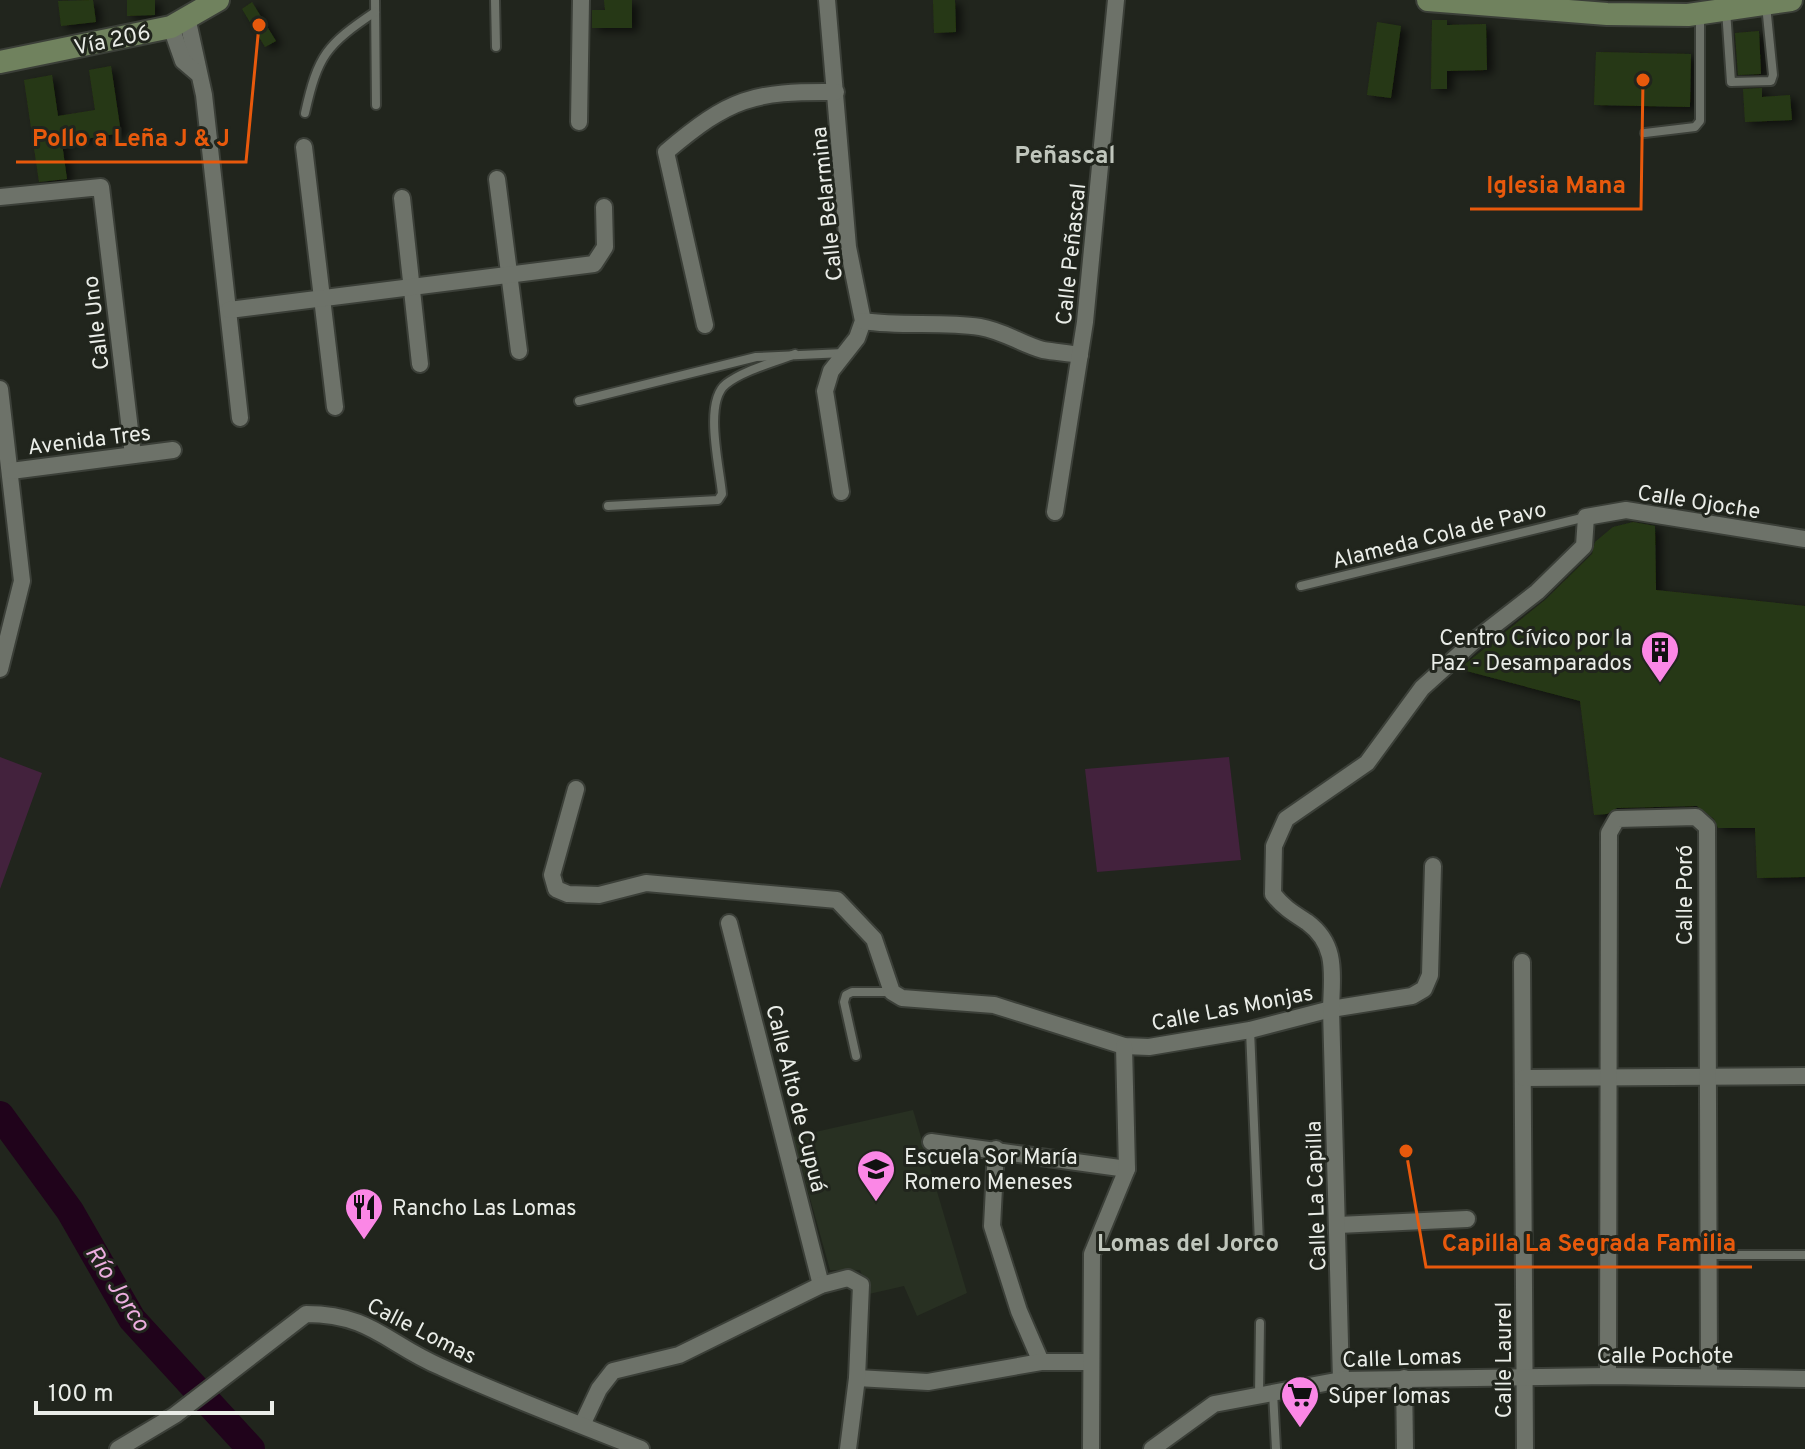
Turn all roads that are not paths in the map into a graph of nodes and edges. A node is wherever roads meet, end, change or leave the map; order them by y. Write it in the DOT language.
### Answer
graph roads {
  1 [pos="218,0"];
  2 [pos="375,0"];
  3 [pos="495,0"];
  4 [pos="581,0"];
  5 [pos="827,0"];
  6 [pos="1116,0"];
  7 [pos="1428,0"];
  8 [pos="1777,2"];
  9 [pos="1492,3"];
  10 [pos="1693,10"];
  11 [pos="1726,10"];
  12 [pos="375,12"];
  13 [pos="179,22"];
  14 [pos="496,47"];
  15 [pos="0,62"];
  16 [pos="836,92"];
  17 [pos="376,105"];
  18 [pos="305,113"];
  19 [pos="579,122"];
  20 [pos="1645,133"];
  21 [pos="304,147"];
  22 [pos="497,179"];
  23 [pos="0,197"];
  24 [pos="402,198"];
  25 [pos="604,207"];
  26 [pos="510,275"];
  27 [pos="414,289"];
  28 [pos="320,301"];
  29 [pos="229,310"];
  30 [pos="863,321"];
  31 [pos="705,325"];
  32 [pos="519,351"];
  33 [pos="844,353"];
  34 [pos="795,354"];
  35 [pos="1080,355"];
  36 [pos="420,364"];
  37 [pos="0,389"];
  38 [pos="579,401"];
  39 [pos="335,407"];
  40 [pos="240,418"];
  41 [pos="173,450"];
  42 [pos="133,455"];
  43 [pos="11,471"];
  44 [pos="841,492"];
  45 [pos="608,506"];
  46 [pos="1055,512"];
  47 [pos="1586,517"];
  48 [pos="1805,539"];
  49 [pos="1301,586"];
  50 [pos="0,669"];
  51 [pos="576,789"];
  52 [pos="1433,866"];
  53 [pos="729,923"];
  54 [pos="1522,962"];
  55 [pos="892,992"];
  56 [pos="1331,1009"];
  57 [pos="1250,1030"];
  58 [pos="1124,1046"];
  59 [pos="856,1056"];
  60 [pos="1805,1076"];
  61 [pos="1607,1077"];
  62 [pos="1706,1077"];
  63 [pos="1524,1078"];
  64 [pos="931,1142"];
  65 [pos="996,1149"];
  66 [pos="1127,1169"];
  67 [pos="1467,1219"];
  68 [pos="1338,1225"];
  69 [pos="1259,1243"];
  70 [pos="1707,1255"];
  71 [pos="1805,1255"];
  72 [pos="821,1285"];
  73 [pos="1260,1323"];
  74 [pos="1041,1362"];
  75 [pos="1090,1362"];
  76 [pos="1526,1376"];
  77 [pos="1608,1376"];
  78 [pos="1709,1377"];
  79 [pos="857,1378"];
  80 [pos="1404,1378"];
  81 [pos="1805,1379"];
  82 [pos="1341,1380"];
  83 [pos="1266,1393"];
  84 [pos="582,1425"];
  85 [pos="118,1449"];
  86 [pos="641,1449"];
  87 [pos="848,1449"];
  88 [pos="1091,1449"];
  89 [pos="1152,1449"];
  90 [pos="1276,1449"];
  91 [pos="1405,1449"];
  92 [pos="1525,1449"];
  1 -- 13 [label="main road, Vía 206"];
  2 -- 12 [label="lane"];
  3 -- 14 [label="lane"];
  4 -- 19 [label="street"];
  5 -- 16 [label="street, Calle Belarmina"];
  6 -- 35 [label="street, Calle Peñascal"];
  7 -- 9 [label="main road"];
  8 -- 11 [label="main road"];
  8 -- 11 [label="lane"];
  9 -- 10 [label="main road"];
  10 -- 11 [label="main road"];
  10 -- 20 [label="lane"];
  12 -- 17 [label="lane"];
  12 -- 18 [label="lane"];
  13 -- 15 [label="main road, Vía 206"];
  13 -- 29 [label="street"];
  16 -- 30 [label="street, Calle Belarmina"];
  16 -- 31 [label="street"];
  21 -- 28 [label="street"];
  22 -- 26 [label="street"];
  23 -- 42 [label="street, Calle Uno"];
  24 -- 27 [label="street"];
  25 -- 26 [label="street"];
  26 -- 27 [label="street"];
  26 -- 32 [label="street"];
  27 -- 28 [label="street"];
  27 -- 36 [label="street"];
  28 -- 29 [label="street"];
  28 -- 39 [label="street"];
  29 -- 40 [label="street"];
  30 -- 33 [label="street"];
  30 -- 35 [label="street"];
  33 -- 34 [label="lane"];
  33 -- 44 [label="street"];
  34 -- 38 [label="lane"];
  34 -- 45 [label="lane"];
  35 -- 46 [label="street, Calle Peñascal"];
  37 -- 43 [label="street"];
  41 -- 42 [label="street, Avenida Tres"];
  42 -- 43 [label="street, Avenida Tres"];
  43 -- 50 [label="street"];
  47 -- 48 [label="street, Calle Ojoche"];
  47 -- 49 [label="lane, Alameda Cola de Pavo"];
  47 -- 56 [label="street, Calle La Capilla"];
  51 -- 55 [label="street"];
  52 -- 56 [label="street, Calle Las Monjas"];
  53 -- 72 [label="street, Calle Alto de Cupuá"];
  54 -- 63 [label="street, Calle Laurel"];
  55 -- 58 [label="street, Calle Las Monjas"];
  55 -- 59 [label="lane"];
  56 -- 57 [label="street, Calle Las Monjas"];
  56 -- 68 [label="street, Calle La Capilla"];
  57 -- 58 [label="street, Calle Las Monjas"];
  57 -- 69 [label="lane"];
  58 -- 66 [label="street"];
  60 -- 62 [label="street"];
  61 -- 62 [label="street"];
  61 -- 62 [label="street, Calle Poró"];
  61 -- 63 [label="street"];
  61 -- 77 [label="street"];
  62 -- 70 [label="street"];
  63 -- 76 [label="street, Calle Laurel"];
  64 -- 65 [label="street"];
  65 -- 66 [label="street"];
  65 -- 74 [label="street"];
  66 -- 75 [label="street"];
  67 -- 68 [label="street"];
  68 -- 82 [label="street, Calle La Capilla"];
  70 -- 71 [label="lane"];
  70 -- 78 [label="street"];
  72 -- 79 [label="street"];
  72 -- 84 [label="street"];
  73 -- 83 [label="lane"];
  74 -- 75 [label="street"];
  74 -- 79 [label="street"];
  75 -- 88 [label="street"];
  76 -- 77 [label="street, Calle Pochote"];
  76 -- 80 [label="street, Calle Lomas"];
  76 -- 92 [label="street, Calle Laurel"];
  77 -- 78 [label="street, Calle Pochote"];
  78 -- 81 [label="street, Calle Pochote"];
  79 -- 87 [label="street"];
  80 -- 82 [label="street, Calle Lomas"];
  80 -- 91 [label="street"];
  82 -- 83 [label="street, Calle Lomas"];
  83 -- 89 [label="street, Calle Lomas"];
  83 -- 90 [label="lane"];
  84 -- 85 [label="street, Calle Lomas"];
  84 -- 86 [label="street, Calle Lomas"];
}
